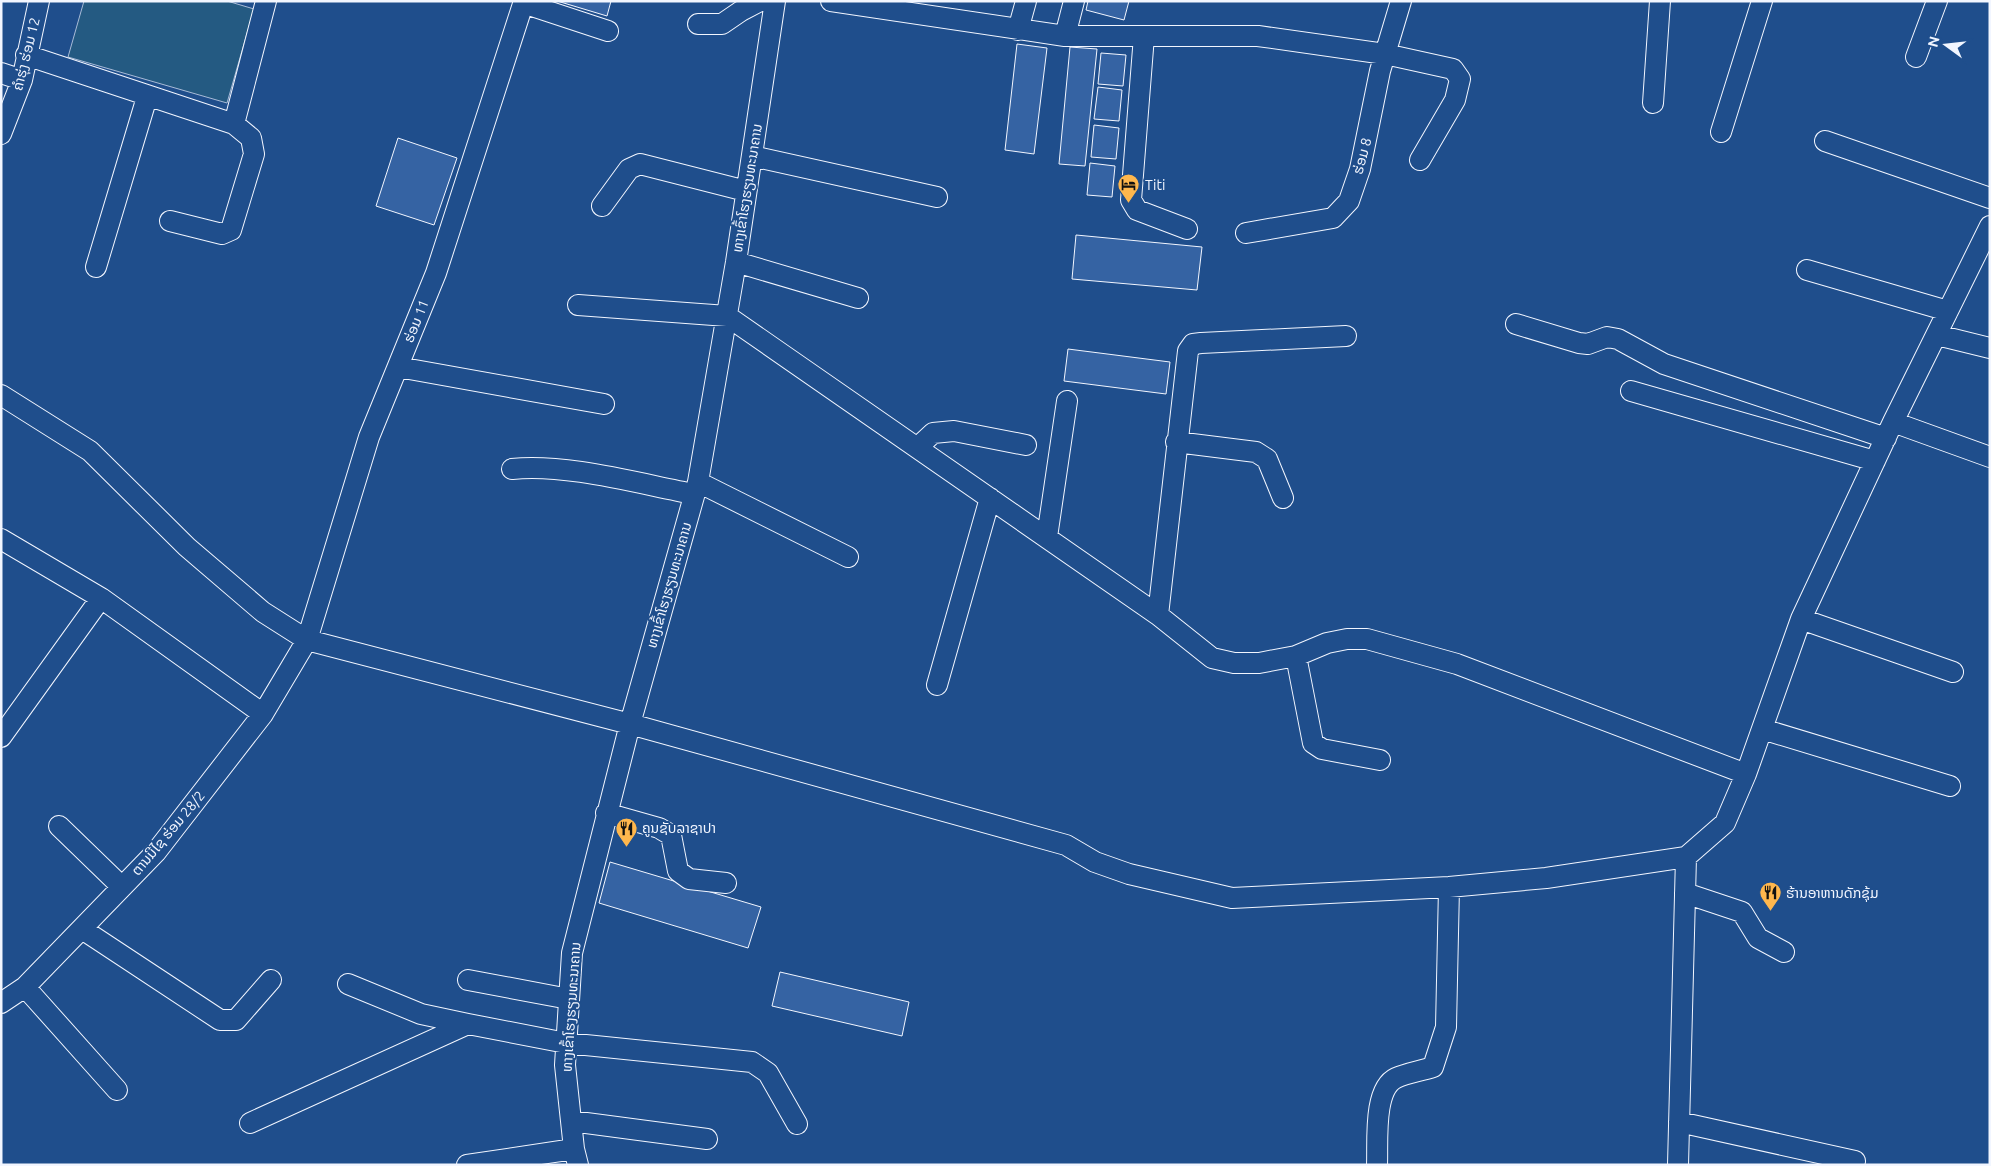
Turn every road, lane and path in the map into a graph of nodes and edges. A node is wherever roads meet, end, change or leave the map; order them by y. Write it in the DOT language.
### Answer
graph roads {
  1 [pos="39,1"];
  2 [pos="266,1"];
  3 [pos="760,1"];
  4 [pos="775,1"];
  5 [pos="831,1"];
  6 [pos="1026,1"];
  7 [pos="1074,1"];
  8 [pos="1401,1"];
  9 [pos="1660,1"];
  10 [pos="1762,1"];
  11 [pos="1938,1"];
  12 [pos="524,2"];
  13 [pos="698,24"];
  14 [pos="1018,30"];
  15 [pos="608,31"];
  16 [pos="1065,36"];
  17 [pos="1144,36"];
  18 [pos="1385,54"];
  19 [pos="26,55"];
  20 [pos="1916,57"];
  21 [pos="1,73"];
  22 [pos="22,80"];
  23 [pos="147,97"];
  24 [pos="1653,103"];
  25 [pos="234,124"];
  26 [pos="1721,132"];
  27 [pos="1,134"];
  28 [pos="1825,141"];
  29 [pos="752,156"];
  30 [pos="1420,160"];
  31 [pos="746,191"];
  32 [pos="936,197"];
  33 [pos="1990,198"];
  34 [pos="602,206"];
  35 [pos="170,221"];
  36 [pos="1990,226"];
  37 [pos="1187,229"];
  38 [pos="1246,233"];
  39 [pos="736,262"];
  40 [pos="96,267"];
  41 [pos="1807,270"];
  42 [pos="858,298"];
  43 [pos="578,305"];
  44 [pos="1948,310"];
  45 [pos="726,316"];
  46 [pos="1516,324"];
  47 [pos="1937,335"];
  48 [pos="1346,336"];
  49 [pos="1990,348"];
  50 [pos="398,366"];
  51 [pos="1631,391"];
  52 [pos="1,395"];
  53 [pos="1068,401"];
  54 [pos="604,404"];
  55 [pos="1890,430"];
  56 [pos="1176,442"];
  57 [pos="1026,445"];
  58 [pos="918,447"];
  59 [pos="1990,457"];
  60 [pos="1875,461"];
  61 [pos="512,469"];
  62 [pos="696,488"];
  63 [pos="990,498"];
  64 [pos="1283,498"];
  65 [pos="1047,537"];
  66 [pos="1,539"];
  67 [pos="848,558"];
  68 [pos="101,598"];
  69 [pos="1158,615"];
  70 [pos="1801,619"];
  71 [pos="307,640"];
  72 [pos="1296,656"];
  73 [pos="1953,672"];
  74 [pos="937,685"];
  75 [pos="263,714"];
  76 [pos="630,724"];
  77 [pos="1762,729"];
  78 [pos="1,737"];
  79 [pos="1380,760"];
  80 [pos="1746,774"];
  81 [pos="1950,786"];
  82 [pos="606,813"];
  83 [pos="59,826"];
  84 [pos="1686,858"];
  85 [pos="726,883"];
  86 [pos="122,887"];
  87 [pos="1450,887"];
  88 [pos="1685,893"];
  89 [pos="82,928"];
  90 [pos="1784,952"];
  91 [pos="271,980"];
  92 [pos="468,980"];
  93 [pos="348,984"];
  94 [pos="25,987"];
  95 [pos="569,999"];
  96 [pos="1,1004"];
  97 [pos="468,1024"];
  98 [pos="566,1043"];
  99 [pos="117,1090"];
  100 [pos="571,1121"];
  101 [pos="1678,1122"];
  102 [pos="250,1123"];
  103 [pos="797,1124"];
  104 [pos="707,1139"];
  105 [pos="576,1157"];
  106 [pos="1855,1161"];
  107 [pos="467,1165"];
  108 [pos="1377,1165"];
  109 [pos="1678,1165"];
  1 -- 19 [label="street, ຄໍາຮຸ່ງ ຮ່ອມ 12"];
  2 -- 25 [label="street"];
  3 -- 13 [label="street"];
  4 -- 29 [label="street, ທາງເຂົ້າໂຮງຮຽນທະນາຄານ"];
  5 -- 14 [label="street"];
  6 -- 14 [label="street"];
  7 -- 16 [label="street"];
  8 -- 18 [label="street, ຮ່ອມ 8"];
  9 -- 24 [label="street"];
  10 -- 26 [label="street"];
  11 -- 20 [label="street"];
  12 -- 15 [label="street"];
  12 -- 50 [label="street, ຮ່ອມ 11"];
  14 -- 16 [label="street"];
  16 -- 17 [label="street"];
  17 -- 18 [label="street"];
  17 -- 37 [label="street"];
  18 -- 30 [label="street"];
  18 -- 38 [label="street, ຮ່ອມ 8"];
  19 -- 22 [label="street, ຄໍາຮຸ່ງ ຮ່ອມ 12"];
  19 -- 23 [label="street"];
  21 -- 22 [label="street"];
  22 -- 27 [label="street, ຄໍາຮຸ່ງ ຮ່ອມ 12"];
  23 -- 25 [label="street"];
  23 -- 40 [label="street"];
  25 -- 35 [label="street"];
  28 -- 33 [label="street"];
  29 -- 31 [label="street, ທາງເຂົ້າໂຮງຮຽນທະນາຄານ"];
  29 -- 32 [label="street"];
  31 -- 34 [label="street"];
  31 -- 39 [label="street, ທາງເຂົ້າໂຮງຮຽນທະນາຄານ"];
  36 -- 44 [label="street"];
  39 -- 42 [label="street"];
  39 -- 45 [label="street, ທາງເຂົ້າໂຮງຮຽນທະນາຄານ"];
  41 -- 44 [label="street"];
  43 -- 45 [label="street"];
  44 -- 47 [label="street"];
  45 -- 58 [label="street"];
  45 -- 62 [label="street, ທາງເຂົ້າໂຮງຮຽນທະນາຄານ"];
  46 -- 55 [label="street"];
  47 -- 49 [label="street"];
  47 -- 55 [label="street"];
  48 -- 56 [label="street"];
  50 -- 54 [label="street"];
  50 -- 71 [label="street, ຮ່ອມ 11"];
  51 -- 60 [label="street"];
  52 -- 71 [label="street"];
  53 -- 65 [label="street"];
  55 -- 59 [label="street"];
  55 -- 60 [label="street"];
  56 -- 64 [label="street"];
  56 -- 69 [label="street"];
  57 -- 58 [label="street"];
  58 -- 63 [label="street"];
  60 -- 70 [label="street"];
  61 -- 62 [label="street"];
  62 -- 67 [label="street"];
  62 -- 76 [label="street, ທາງເຂົ້າໂຮງຮຽນທະນາຄານ"];
  63 -- 65 [label="street"];
  63 -- 74 [label="street"];
  65 -- 69 [label="street"];
  66 -- 68 [label="street"];
  68 -- 75 [label="street"];
  68 -- 78 [label="street"];
  69 -- 72 [label="street"];
  70 -- 73 [label="street"];
  70 -- 77 [label="street"];
  71 -- 75 [label="street, ຕານມີໄຊ ຮ່ອມ 28/2"];
  71 -- 76 [label="street"];
  72 -- 79 [label="street"];
  72 -- 80 [label="street"];
  75 -- 86 [label="street, ຕານມີໄຊ ຮ່ອມ 28/2"];
  76 -- 82 [label="street, ທາງເຂົ້າໂຮງຮຽນທະນາຄານ"];
  76 -- 87 [label="street"];
  77 -- 80 [label="street"];
  77 -- 81 [label="street"];
  80 -- 84 [label="street"];
  82 -- 85 [label="street"];
  82 -- 95 [label="street, ທາງເຂົ້າໂຮງຮຽນທະນາຄານ"];
  83 -- 86 [label="street"];
  84 -- 87 [label="street"];
  84 -- 88 [label="street"];
  86 -- 89 [label="street, ຕານມີໄຊ ຮ່ອມ 28/2"];
  87 -- 108 [label="street"];
  88 -- 90 [label="street"];
  88 -- 101 [label="street"];
  89 -- 91 [label="street"];
  89 -- 94 [label="street, ຕານມີໄຊ ຮ່ອມ 28/2"];
  92 -- 95 [label="street"];
  93 -- 97 [label="street"];
  94 -- 96 [label="street, ຕານມີໄຊ ຮ່ອມ 28/2"];
  94 -- 99 [label="street"];
  95 -- 98 [label="street, ທາງເຂົ້າໂຮງຮຽນທະນາຄານ"];
  97 -- 98 [label="street"];
  97 -- 102 [label="street"];
  98 -- 100 [label="street, ທາງເຂົ້າໂຮງຮຽນທະນາຄານ"];
  98 -- 103 [label="street"];
  100 -- 104 [label="street"];
  100 -- 105 [label="street, ທາງເຂົ້າໂຮງຮຽນທະນາຄານ"];
  101 -- 106 [label="street"];
  101 -- 109 [label="street"];
  105 -- 107 [label="street"];
}
